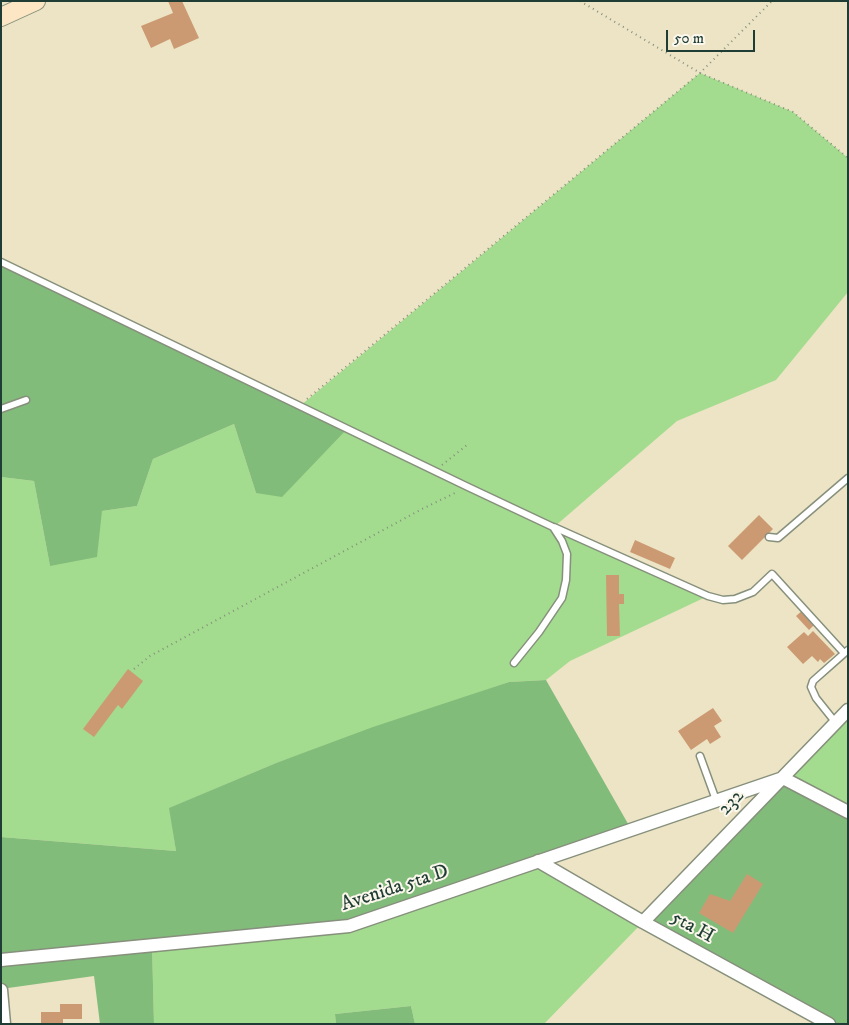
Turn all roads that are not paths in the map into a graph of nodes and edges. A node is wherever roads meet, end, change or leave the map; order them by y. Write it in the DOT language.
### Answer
graph roads {
  1 [pos="36,1"];
  2 [pos="1,17"];
  3 [pos="1,262"];
  4 [pos="26,400"];
  5 [pos="1,409"];
  6 [pos="848,478"];
  7 [pos="553,527"];
  8 [pos="768,537"];
  9 [pos="846,651"];
  10 [pos="514,662"];
  11 [pos="848,710"];
  12 [pos="836,723"];
  13 [pos="700,756"];
  14 [pos="783,778"];
  15 [pos="716,800"];
  16 [pos="848,812"];
  17 [pos="538,861"];
  18 [pos="643,922"];
  19 [pos="1,960"];
  20 [pos="1,990"];
  21 [pos="4,1024"];
  22 [pos="830,1024"];
  1 -- 2 [label="street"];
  3 -- 7 [label="lane"];
  4 -- 5 [label="lane"];
  6 -- 8 [label="lane"];
  7 -- 9 [label="lane"];
  7 -- 10 [label="lane"];
  9 -- 12 [label="lane"];
  11 -- 12 [label="street, 232"];
  12 -- 14 [label="street, 232"];
  13 -- 15 [label="lane"];
  14 -- 15 [label="street, Avenida 5ta D"];
  14 -- 16 [label="street"];
  14 -- 18 [label="street, 232"];
  15 -- 17 [label="street, Avenida 5ta D"];
  17 -- 18 [label="street, 5ta H"];
  17 -- 19 [label="street, Avenida 5ta D"];
  18 -- 22 [label="street, 5ta H"];
  20 -- 21 [label="street"];
}
